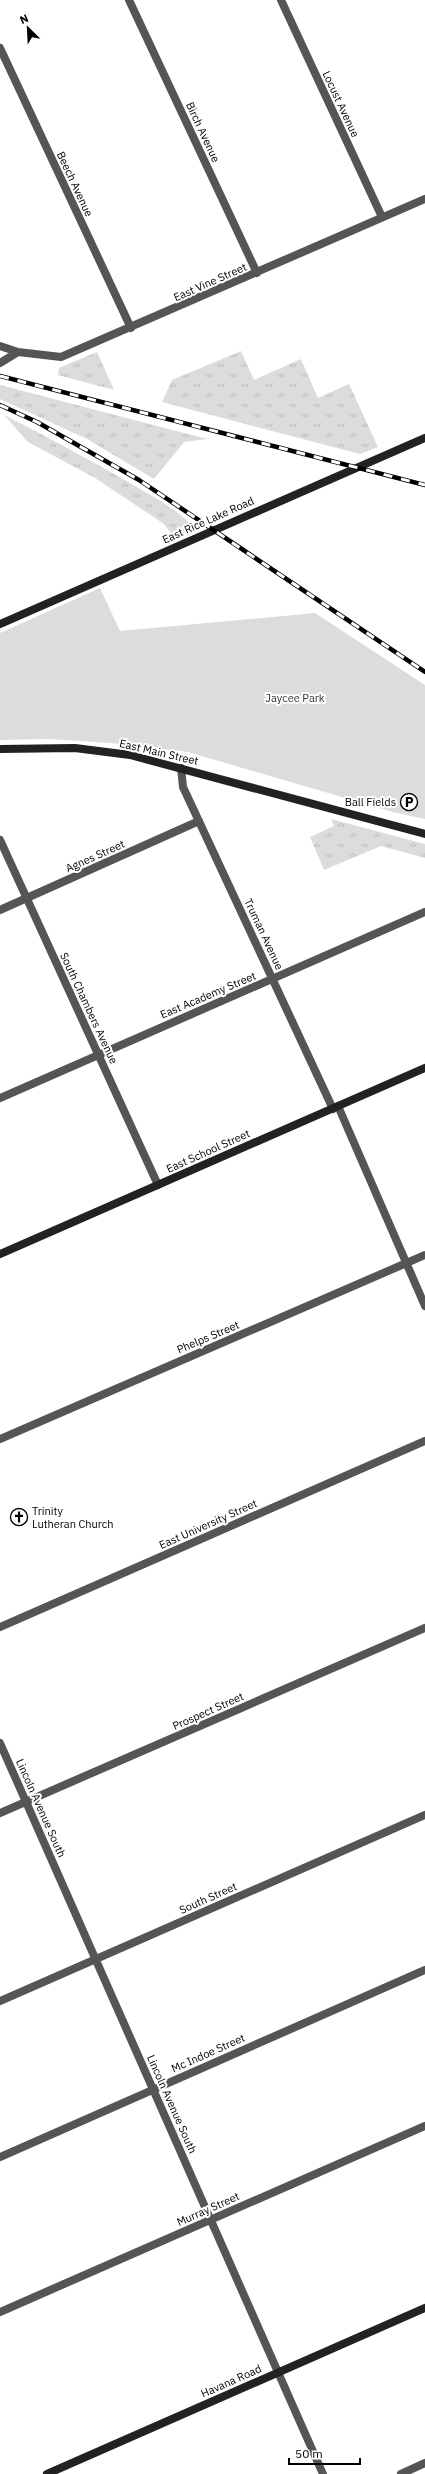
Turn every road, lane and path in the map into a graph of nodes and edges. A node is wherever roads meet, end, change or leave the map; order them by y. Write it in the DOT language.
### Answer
graph roads {
  1 [pos="129,0"];
  2 [pos="281,0"];
  3 [pos="0,48"];
  4 [pos="425,199"];
  5 [pos="382,217"];
  6 [pos="256,273"];
  7 [pos="131,328"];
  8 [pos="0,346"];
  9 [pos="18,352"];
  10 [pos="0,363"];
  11 [pos="425,438"];
  12 [pos="0,624"];
  13 [pos="0,750"];
  14 [pos="181,768"];
  15 [pos="199,821"];
  16 [pos="425,834"];
  17 [pos="0,840"];
  18 [pos="27,898"];
  19 [pos="0,910"];
  20 [pos="425,912"];
  21 [pos="273,979"];
  22 [pos="98,1055"];
  23 [pos="425,1068"];
  24 [pos="0,1098"];
  25 [pos="335,1107"];
  26 [pos="158,1185"];
  27 [pos="0,1254"];
  28 [pos="425,1255"];
  29 [pos="406,1263"];
  30 [pos="425,1306"];
  31 [pos="0,1439"];
  32 [pos="425,1441"];
  33 [pos="0,1627"];
  34 [pos="425,1628"];
  35 [pos="0,1743"];
  36 [pos="26,1802"];
  37 [pos="0,1813"];
  38 [pos="425,1815"];
  39 [pos="96,1959"];
  40 [pos="425,1970"];
  41 [pos="0,2001"];
  42 [pos="154,2089"];
  43 [pos="425,2126"];
  44 [pos="0,2157"];
  45 [pos="211,2220"];
  46 [pos="425,2308"];
  47 [pos="0,2312"];
  48 [pos="279,2372"];
  49 [pos="425,2463"];
  50 [pos="47,2474"];
  51 [pos="323,2474"];
  52 [pos="401,2474"];
  1 -- 6 [label="street, Birch Avenue"];
  2 -- 5 [label="street, Locust Avenue"];
  3 -- 7 [label="street, Beech Avenue"];
  4 -- 5 [label="street, East Vine Street"];
  5 -- 6 [label="street, East Vine Street"];
  6 -- 7 [label="street, East Vine Street"];
  7 -- 9 [label="street, East Vine Street"];
  8 -- 9 [label="street, East Vine Street"];
  9 -- 10 [label="street"];
  11 -- 12 [label="street, East Rice Lake Road"];
  13 -- 14 [label="street, East Main Street"];
  14 -- 15 [label="street, Truman Avenue"];
  14 -- 16 [label="street, East Main Street"];
  15 -- 18 [label="street, Agnes Street"];
  15 -- 21 [label="street, Truman Avenue"];
  17 -- 18 [label="street, South Chambers Avenue"];
  18 -- 19 [label="street, Agnes Street"];
  18 -- 22 [label="street, South Chambers Avenue"];
  20 -- 21 [label="street, East Academy Street"];
  21 -- 22 [label="street, East Academy Street"];
  21 -- 25 [label="street, Truman Avenue"];
  22 -- 24 [label="street, East Academy Street"];
  22 -- 26 [label="street, South Chambers Avenue"];
  23 -- 25 [label="street, East School Street"];
  25 -- 26 [label="street, East School Street"];
  25 -- 29 [label="street, Truman Avenue"];
  26 -- 27 [label="street, East School Street"];
  28 -- 29 [label="street, Phelps Street"];
  29 -- 30 [label="street, Truman Avenue"];
  29 -- 31 [label="street, Phelps Street"];
  32 -- 33 [label="street, East University Street"];
  34 -- 36 [label="street, Prospect Street"];
  35 -- 36 [label="street, Lincoln Avenue South"];
  36 -- 37 [label="street, Prospect Street"];
  36 -- 39 [label="street, Lincoln Avenue South"];
  38 -- 39 [label="street, South Street"];
  39 -- 41 [label="street, South Street"];
  39 -- 42 [label="street, Lincoln Avenue South"];
  40 -- 42 [label="street, Mc Indoe Street"];
  42 -- 44 [label="street, Mc Indoe Street"];
  42 -- 45 [label="street, Lincoln Avenue South"];
  43 -- 45 [label="street, Murray Street"];
  45 -- 47 [label="street, Murray Street"];
  45 -- 48 [label="street, Lincoln Avenue South"];
  46 -- 48 [label="street, Havana Road"];
  48 -- 50 [label="street, Havana Road"];
  48 -- 51 [label="street, Lincoln Avenue South"];
  49 -- 52 [label="street"];
}
